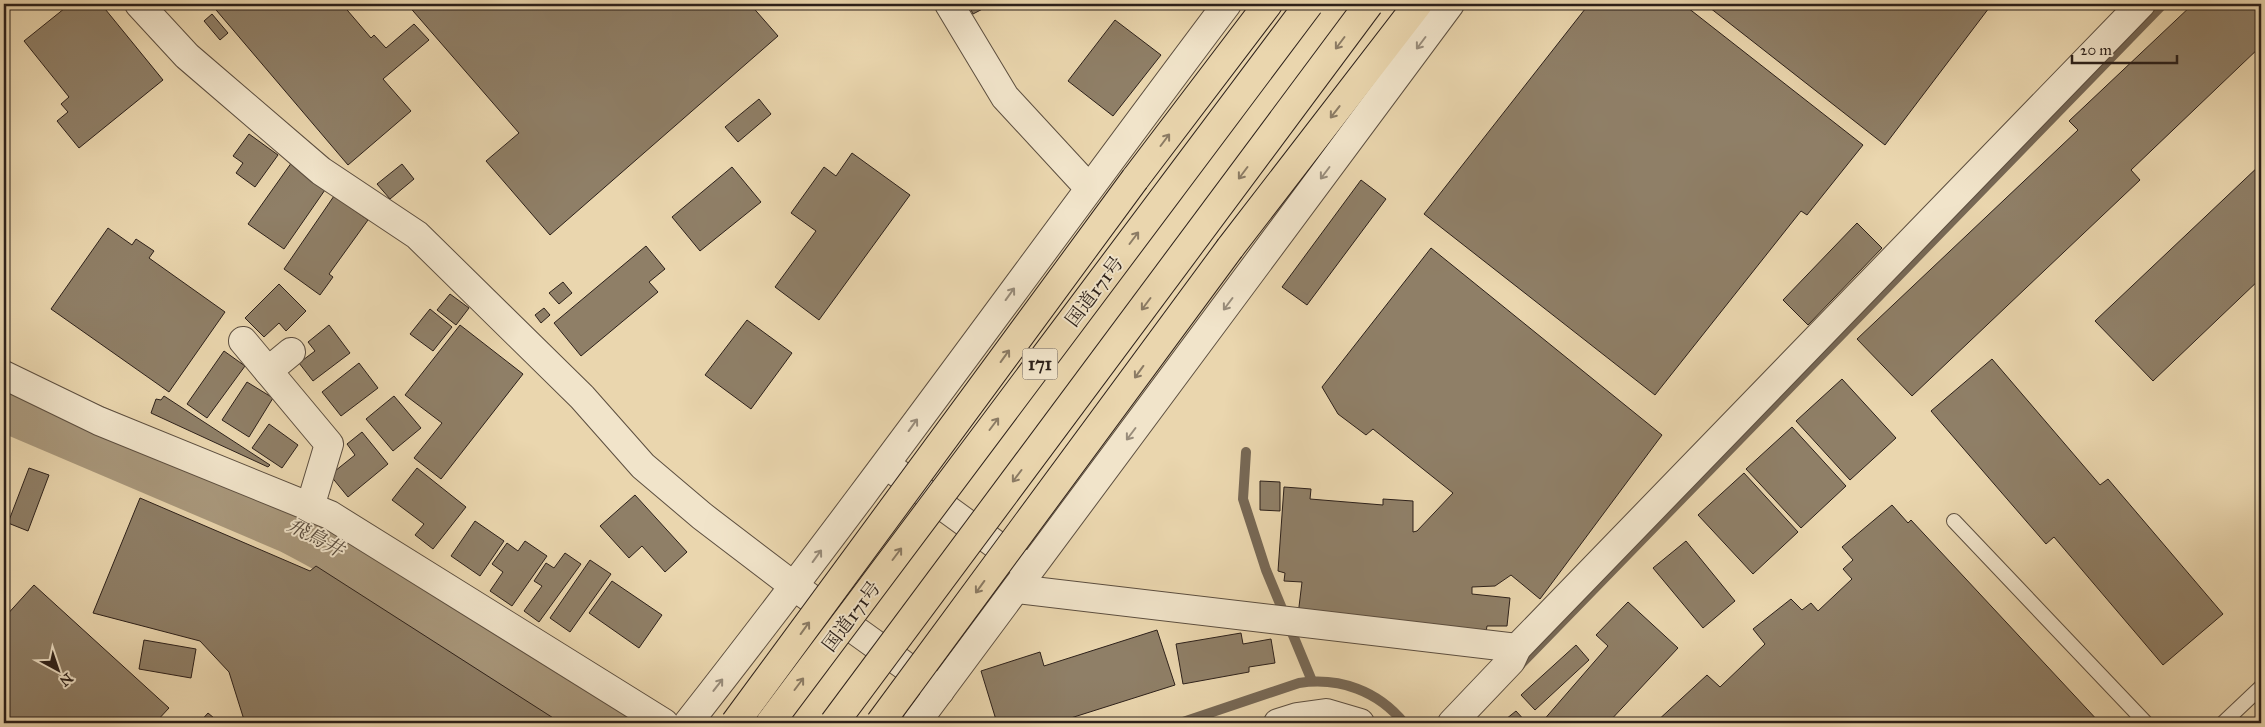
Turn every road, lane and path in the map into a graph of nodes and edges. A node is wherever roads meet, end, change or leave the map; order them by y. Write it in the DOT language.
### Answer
graph roads {
  1 [pos="139,4"];
  2 [pos="949,4"];
  3 [pos="1227,4"];
  4 [pos="1268,4"];
  5 [pos="1309,4"];
  6 [pos="1369,4"];
  7 [pos="1418,4"];
  8 [pos="1450,4"];
  9 [pos="2141,4"];
  10 [pos="1088,188"];
  11 [pos="243,341"];
  12 [pos="291,352"];
  13 [pos="268,371"];
  14 [pos="4,375"];
  15 [pos="885,464"];
  16 [pos="310,507"];
  17 [pos="1954,521"];
  18 [pos="1023,580"];
  19 [pos="795,587"];
  20 [pos="1518,648"];
  21 [pos="2261,687"];
  22 [pos="940,691"];
  23 [pos="664,723"];
  24 [pos="688,723"];
  25 [pos="735,723"];
  26 [pos="770,723"];
  27 [pos="834,723"];
  28 [pos="880,723"];
  29 [pos="916,723"];
  30 [pos="1278,723"];
  31 [pos="1360,723"];
  32 [pos="1452,723"];
  33 [pos="2146,723"];
  34 [pos="2223,723"];
  1 -- 19 [label="street"];
  2 -- 10 [label="street"];
  3 -- 10 [label="street"];
  25 -- 4 [label="highway, 171, one-way, bridge"];
  26 -- 5 [label="highway, 国道171号 / 171, one-way, bridge"];
  6 -- 27 [label="highway, 171, one-way, bridge"];
  7 -- 28 [label="highway, one-way, bridge"];
  8 -- 18 [label="street, one-way"];
  9 -- 20 [label="street"];
  15 -- 10 [label="street, one-way"];
  11 -- 13 [label="street"];
  12 -- 13 [label="street"];
  13 -- 16 [label="street"];
  14 -- 16 [label="street"];
  15 -- 18 [label="street"];
  19 -- 15 [label="street, one-way"];
  16 -- 23 [label="street"];
  17 -- 33 [label="lane"];
  18 -- 20 [label="street"];
  18 -- 22 [label="street"];
  19 -- 22 [label="street"];
  24 -- 19 [label="street, one-way"];
  20 -- 32 [label="street"];
  21 -- 34 [label="lane"];
  22 -- 29 [label="street"];
  30 -- 31 [label="street"];
}
